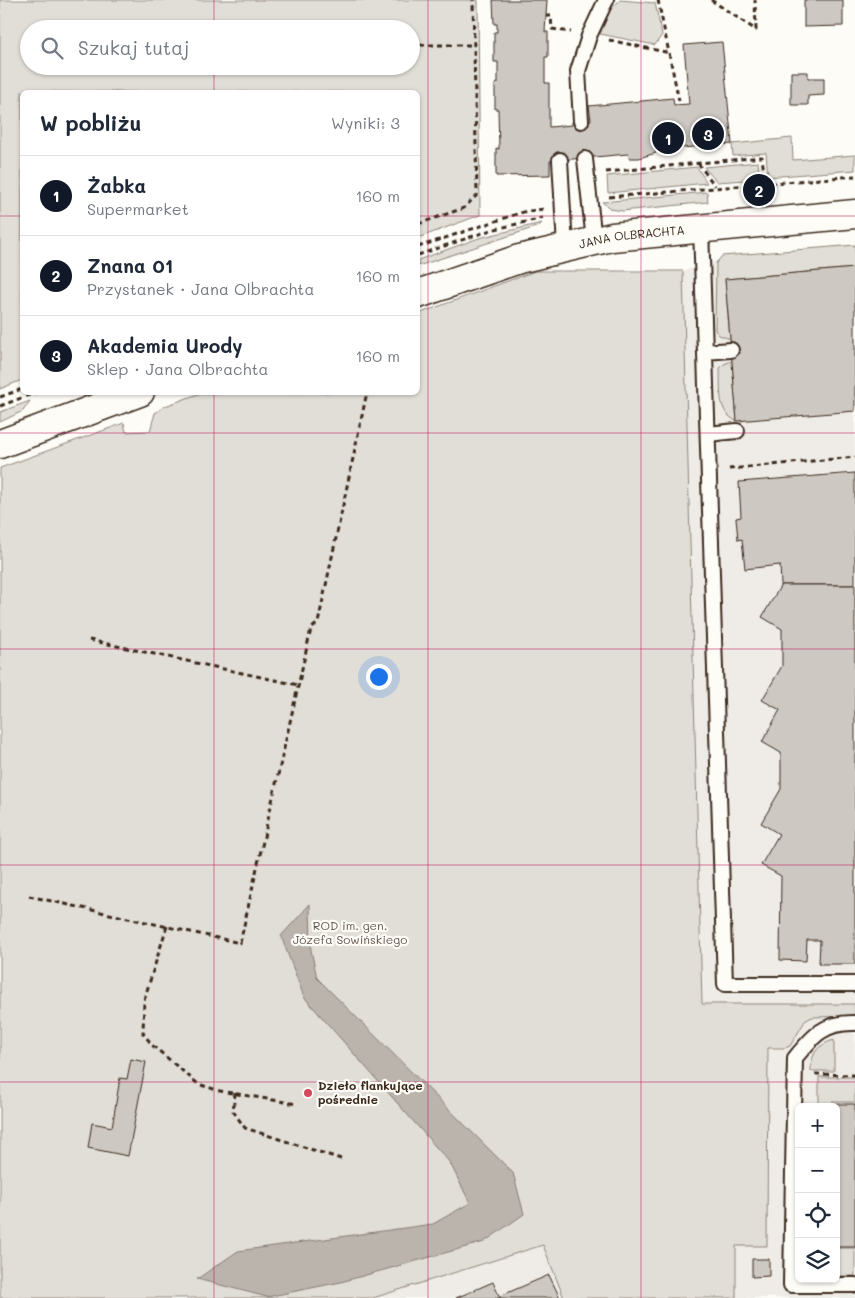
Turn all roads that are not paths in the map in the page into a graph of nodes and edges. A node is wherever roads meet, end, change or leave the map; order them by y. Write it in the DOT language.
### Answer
graph roads {
  1 [pos="606,0"];
  2 [pos="580,121"];
  3 [pos="585,159"];
  4 [pos="560,160"];
  5 [pos="855,214"];
  6 [pos="701,227"];
  7 [pos="594,240"];
  8 [pos="565,247"];
  9 [pos="420,293"];
  10 [pos="731,350"];
  11 [pos="705,352"];
  12 [pos="132,395"];
  13 [pos="737,431"];
  14 [pos="708,434"];
  15 [pos="0,444"];
  16 [pos="855,984"];
  17 [pos="855,1023"];
  18 [pos="855,1285"];
  1 -- 2 [label="lane"];
  3 -- 7 [label="lane"];
  4 -- 8 [label="lane"];
  5 -- 6 [label="street, JANA OLBRACHTA"];
  6 -- 7 [label="street, JANA OLBRACHTA"];
  6 -- 11 [label="lane"];
  7 -- 8 [label="street, JANA OLBRACHTA"];
  8 -- 9 [label="street, JANA OLBRACHTA"];
  10 -- 11 [label="lane"];
  11 -- 14 [label="lane"];
  12 -- 15 [label="street"];
  13 -- 14 [label="lane"];
  14 -- 16 [label="lane"];
  17 -- 18 [label="lane"];
}
